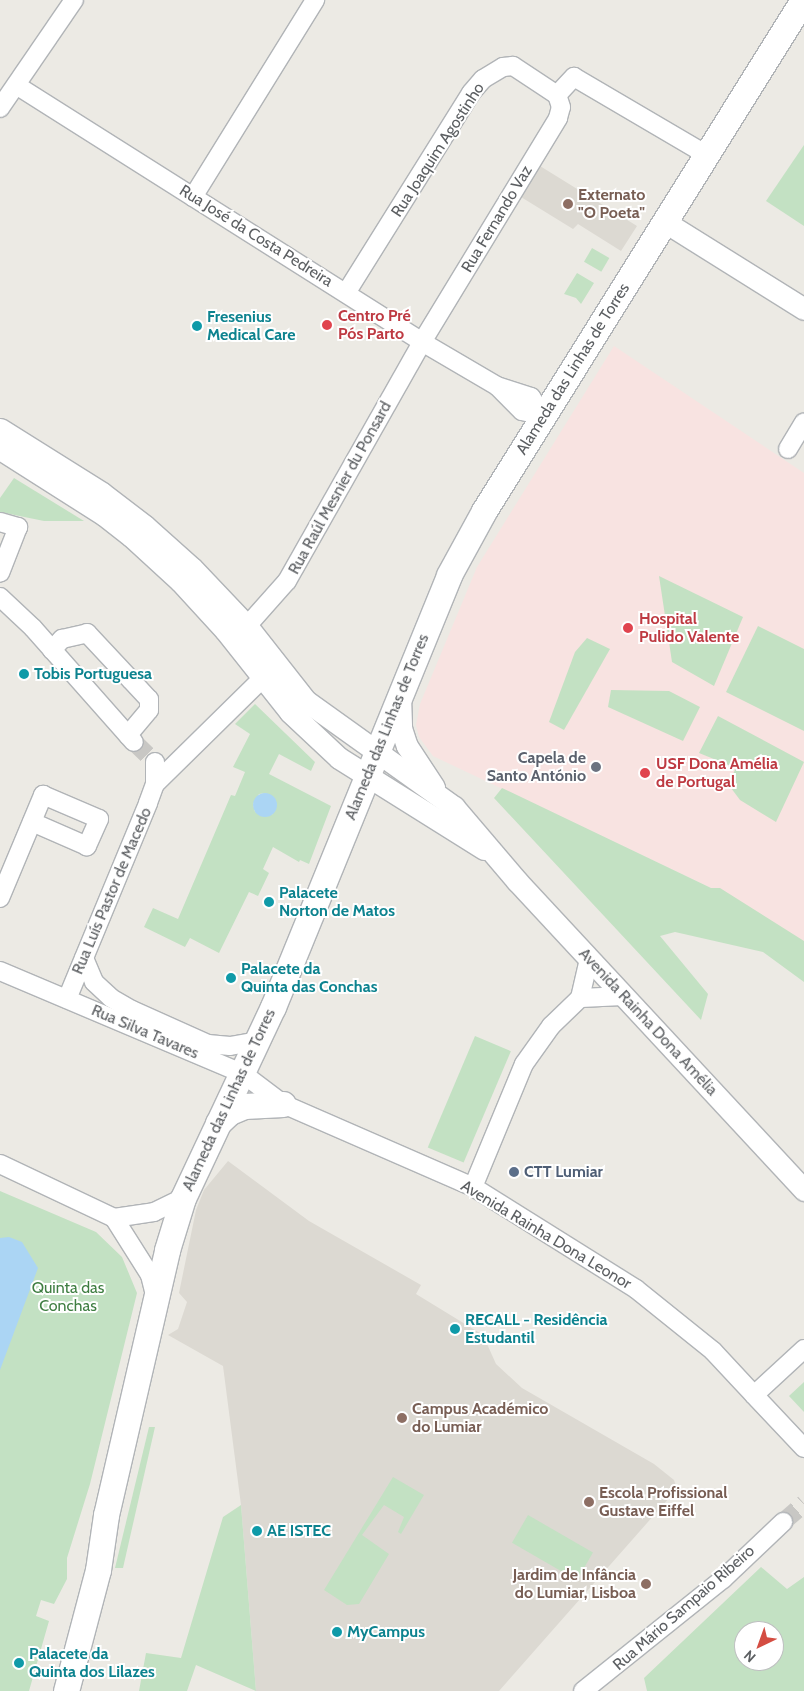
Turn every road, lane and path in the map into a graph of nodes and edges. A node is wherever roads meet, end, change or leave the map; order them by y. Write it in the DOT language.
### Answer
graph roads {
  1 [pos="74,0"];
  2 [pos="315,0"];
  3 [pos="803,0"];
  4 [pos="16,85"];
  5 [pos="556,94"];
  6 [pos="0,108"];
  7 [pos="707,155"];
  8 [pos="193,197"];
  9 [pos="666,222"];
  10 [pos="346,293"];
  11 [pos="799,302"];
  12 [pos="422,342"];
  13 [pos="544,416"];
  14 [pos="804,422"];
  15 [pos="0,428"];
  16 [pos="0,449"];
  17 [pos="788,449"];
  18 [pos="0,522"];
  19 [pos="0,573"];
  20 [pos="0,597"];
  21 [pos="246,626"];
  22 [pos="52,650"];
  23 [pos="264,677"];
  24 [pos="400,693"];
  25 [pos="377,754"];
  26 [pos="155,762"];
  27 [pos="368,777"];
  28 [pos="155,784"];
  29 [pos="438,793"];
  30 [pos="32,822"];
  31 [pos="493,854"];
  32 [pos="0,898"];
  33 [pos="84,958"];
  34 [pos="589,959"];
  35 [pos="0,971"];
  36 [pos="624,996"];
  37 [pos="580,998"];
  38 [pos="68,999"];
  39 [pos="257,1041"];
  40 [pos="242,1073"];
  41 [pos="283,1104"];
  42 [pos="218,1123"];
  43 [pos="0,1164"];
  44 [pos="473,1187"];
  45 [pos="804,1190"];
  46 [pos="183,1198"];
  47 [pos="114,1218"];
  48 [pos="157,1302"];
  49 [pos="804,1349"];
  50 [pos="754,1395"];
  51 [pos="804,1448"];
  52 [pos="106,1515"];
  53 [pos="783,1522"];
  54 [pos="48,1691"];
  55 [pos="66,1691"];
  56 [pos="583,1691"];
  1 -- 4 [label="street"];
  2 -- 8 [label="street"];
  3 -- 7 [label="main road, Alameda das Linhas de Torres"];
  4 -- 6 [label="street"];
  4 -- 8 [label="street, Rua José da Costa Pedreira"];
  5 -- 7 [label="street"];
  5 -- 10 [label="street, Rua Joaquim Agostinho"];
  5 -- 12 [label="street, Rua Fernando Vaz"];
  7 -- 9 [label="main road, Alameda das Linhas de Torres"];
  8 -- 10 [label="street, Rua José da Costa Pedreira"];
  9 -- 11 [label="street"];
  9 -- 13 [label="main road, Alameda das Linhas de Torres"];
  10 -- 12 [label="street, Rua José da Costa Pedreira"];
  12 -- 13 [label="street, Rua José da Costa Pedreira"];
  12 -- 21 [label="street, Rua Raúl Mesnier du Ponsard"];
  13 -- 24 [label="main road, Alameda das Linhas de Torres"];
  14 -- 17 [label="street"];
  15 -- 21 [label="street, Avenida Rainha Dona Amélia"];
  16 -- 23 [label="street, Avenida Rainha Dona Amélia"];
  18 -- 19 [label="street"];
  20 -- 22 [label="street"];
  21 -- 25 [label="street, Avenida Rainha Dona Amélia"];
  22 -- 22 [label="street"];
  23 -- 27 [label="street, Avenida Rainha Dona Amélia"];
  23 -- 28 [label="street, Rua Luís Pastor de Macedo"];
  24 -- 25 [label="main road, Alameda das Linhas de Torres"];
  24 -- 29 [label="street, Avenida Rainha Dona Amélia"];
  25 -- 27 [label="main road, Alameda das Linhas de Torres"];
  25 -- 29 [label="street, Avenida Rainha Dona Amélia"];
  26 -- 28 [label="street, Rua Luís Pastor de Macedo"];
  27 -- 31 [label="street, Avenida Rainha Dona Amélia"];
  27 -- 39 [label="main road, Alameda das Linhas de Torres"];
  28 -- 33 [label="street, Rua Luís Pastor de Macedo"];
  29 -- 31 [label="street, Avenida Rainha Dona Amélia"];
  30 -- 32 [label="street"];
  31 -- 34 [label="street, Avenida Rainha Dona Amélia"];
  33 -- 38 [label="street, Rua Luís Pastor de Macedo"];
  33 -- 39 [label="street, Rua Silva Tavares"];
  34 -- 36 [label="street, Avenida Rainha Dona Amélia"];
  34 -- 37 [label="street"];
  35 -- 38 [label="street, Rua Silva Tavares"];
  36 -- 37 [label="street"];
  36 -- 45 [label="street, Avenida Rainha Dona Amélia"];
  37 -- 44 [label="street"];
  38 -- 40 [label="street, Rua Silva Tavares"];
  39 -- 40 [label="main road, Alameda das Linhas de Torres"];
  40 -- 41 [label="street, Rua Silva Tavares"];
  40 -- 42 [label="main road, Alameda das Linhas de Torres"];
  41 -- 42 [label="main road"];
  41 -- 44 [label="street, Avenida Rainha Dona Leonor"];
  42 -- 46 [label="main road, Alameda das Linhas de Torres"];
  43 -- 47 [label="street"];
  44 -- 50 [label="street, Avenida Rainha Dona Leonor"];
  46 -- 47 [label="street"];
  46 -- 48 [label="main road, Alameda das Linhas de Torres"];
  47 -- 48 [label="street"];
  48 -- 52 [label="main road, Alameda das Linhas de Torres"];
  49 -- 50 [label="street"];
  50 -- 51 [label="street, Avenida Rainha Dona Leonor"];
  52 -- 54 [label="main road, Alameda das Linhas de Torres"];
  52 -- 55 [label="main road, Alameda das Linhas de Torres"];
  53 -- 56 [label="street, Rua Mário Sampaio Ribeiro"];
}
